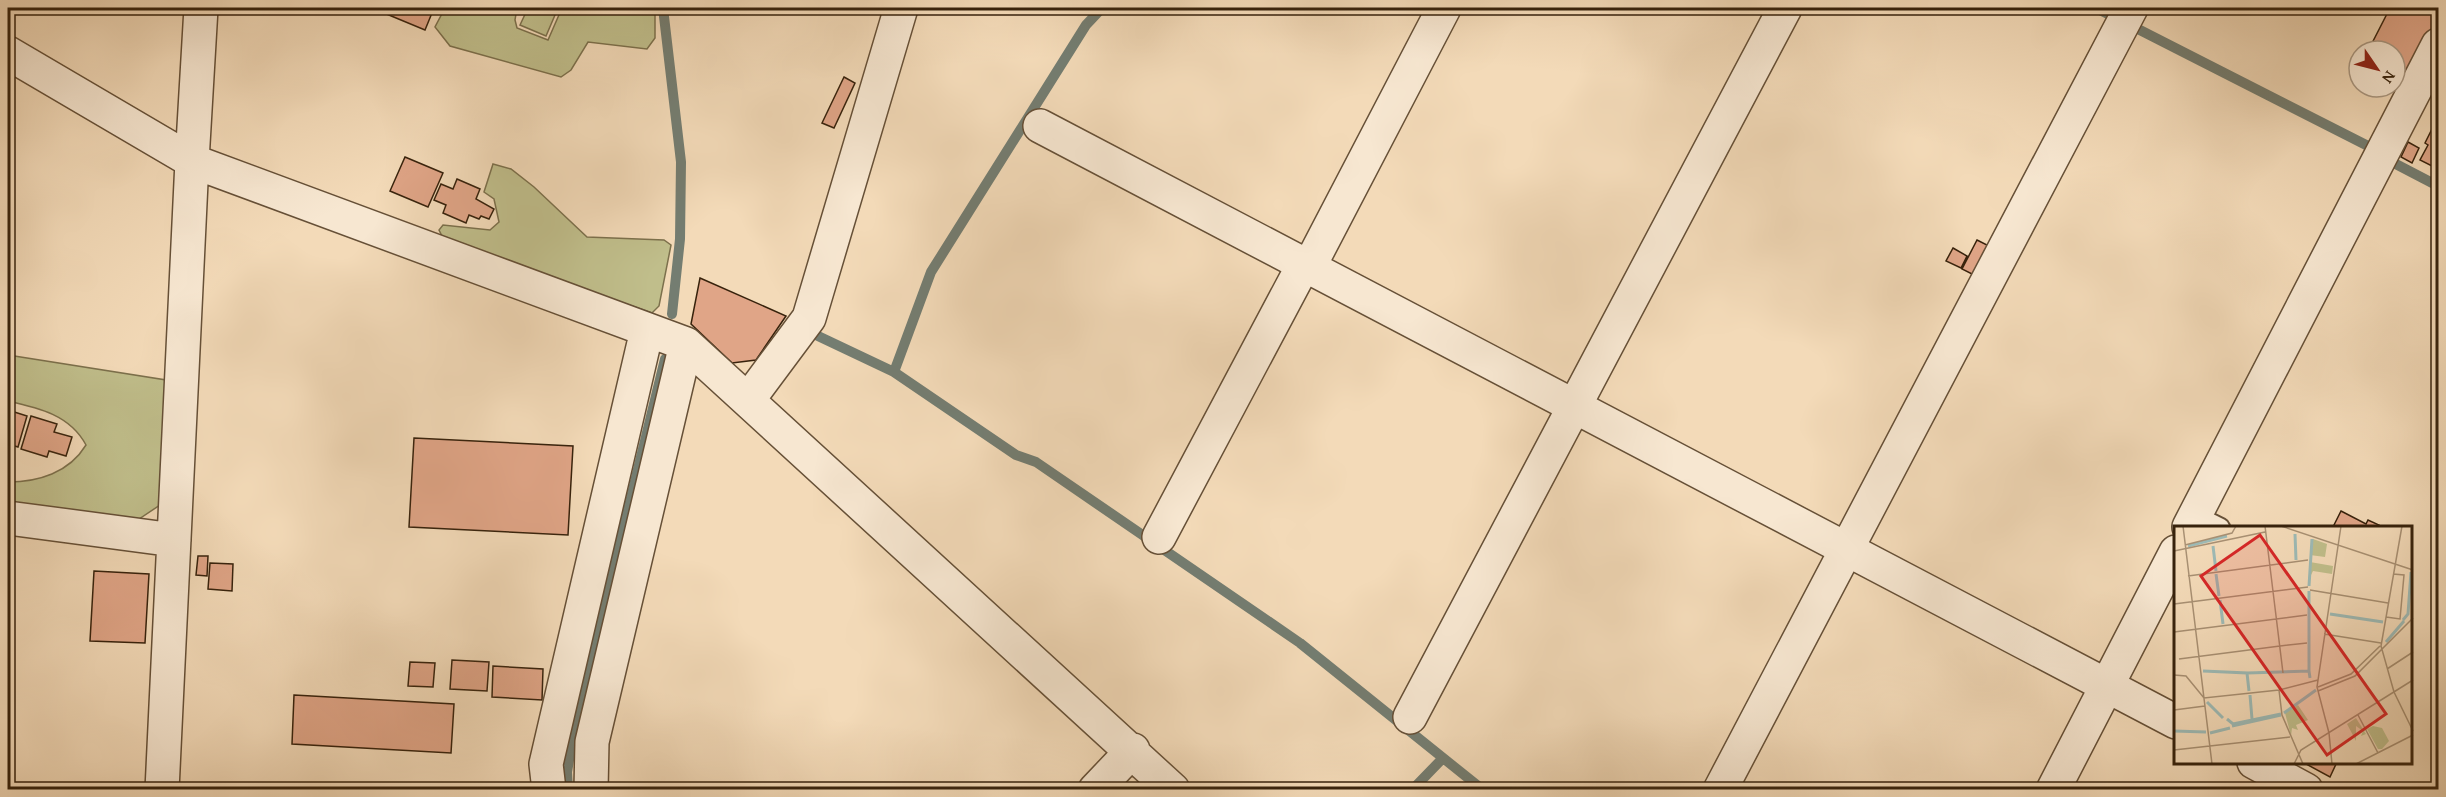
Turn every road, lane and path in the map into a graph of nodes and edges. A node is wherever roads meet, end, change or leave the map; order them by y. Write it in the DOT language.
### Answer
graph roads {
  1 [pos="201,8"];
  2 [pos="901,8"];
  3 [pos="1444,8"];
  4 [pos="1785,8"];
  5 [pos="2131,8"];
  6 [pos="2439,45"];
  7 [pos="8,53"];
  8 [pos="1040,126"];
  9 [pos="192,161"];
  10 [pos="1306,266"];
  11 [pos="647,330"];
  12 [pos="686,344"];
  13 [pos="748,400"];
  14 [pos="1574,406"];
  15 [pos="8,518"];
  16 [pos="2201,523"];
  17 [pos="1160,537"];
  18 [pos="174,540"];
  19 [pos="1847,549"];
  20 [pos="2174,556"];
  21 [pos="2107,686"];
  22 [pos="1410,717"];
  23 [pos="2174,721"];
  24 [pos="1133,750"];
  25 [pos="2258,764"];
  26 [pos="162,789"];
  27 [pos="549,789"];
  28 [pos="591,789"];
  29 [pos="1095,789"];
  30 [pos="1173,789"];
  31 [pos="1720,789"];
  32 [pos="2053,789"];
  33 [pos="2306,789"];
  1 -- 9 [label="street"];
  2 -- 13 [label="street"];
  3 -- 10 [label="street"];
  4 -- 14 [label="street"];
  5 -- 19 [label="street"];
  6 -- 16 [label="street"];
  7 -- 9 [label="street"];
  8 -- 10 [label="street"];
  9 -- 11 [label="street"];
  9 -- 18 [label="street"];
  10 -- 14 [label="street"];
  10 -- 17 [label="street"];
  11 -- 12 [label="street"];
  11 -- 27 [label="street"];
  12 -- 13 [label="street"];
  12 -- 28 [label="street"];
  13 -- 24 [label="street"];
  14 -- 19 [label="street"];
  14 -- 22 [label="street"];
  15 -- 18 [label="street"];
  18 -- 26 [label="street"];
  19 -- 21 [label="street"];
  19 -- 31 [label="street"];
  20 -- 21 [label="street"];
  21 -- 23 [label="street"];
  21 -- 32 [label="street"];
  24 -- 29 [label="street"];
  24 -- 30 [label="street"];
  25 -- 33 [label="street"];
}
